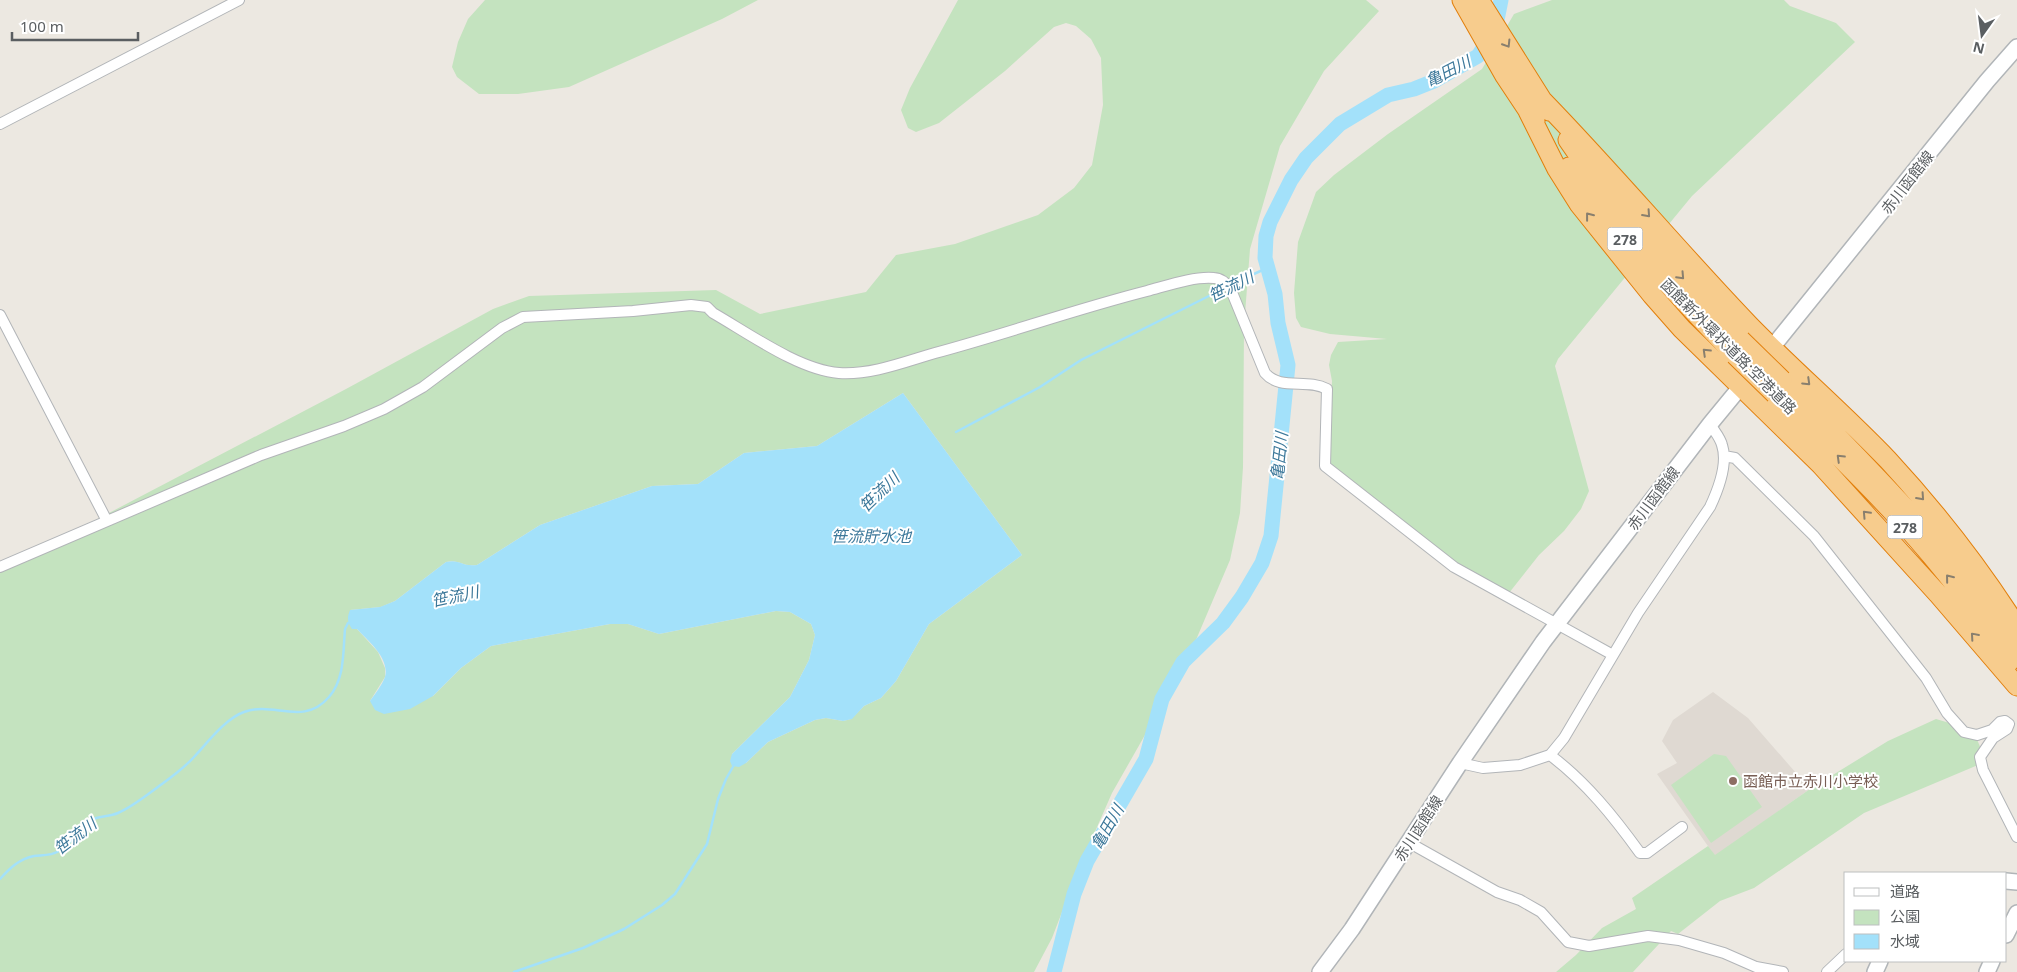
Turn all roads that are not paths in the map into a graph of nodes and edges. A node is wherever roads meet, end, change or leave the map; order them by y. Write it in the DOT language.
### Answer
graph roads {
  1 [pos="239,0"];
  2 [pos="1473,4"];
  3 [pos="2017,47"];
  4 [pos="1535,106"];
  5 [pos="0,124"];
  6 [pos="0,315"];
  7 [pos="1772,348"];
  8 [pos="1741,386"];
  9 [pos="1778,387"];
  10 [pos="1710,424"];
  11 [pos="1724,456"];
  12 [pos="107,521"];
  13 [pos="0,568"];
  14 [pos="1557,623"];
  15 [pos="2017,627"];
  16 [pos="2017,647"];
  17 [pos="1613,655"];
  18 [pos="2017,676"];
  19 [pos="2017,686"];
  20 [pos="1550,755"];
  21 [pos="1460,763"];
  22 [pos="1682,828"];
  23 [pos="2017,837"];
  24 [pos="1408,842"];
  25 [pos="2017,913"];
  26 [pos="2007,933"];
  27 [pos="1844,956"];
  28 [pos="1320,972"];
  29 [pos="1783,972"];
  30 [pos="1827,972"];
  1 -- 5 [label="street"];
  2 -- 4 [label="highway, 函館新外環状道路;空港道路 / 278"];
  3 -- 7 [label="main road, 赤川函館線"];
  4 -- 7 [label="highway, one-way"];
  8 -- 4 [label="highway, one-way"];
  4 -- 9 [label="highway, 函館新外環状道路;空港道路 / 278, bridge"];
  6 -- 12 [label="street"];
  7 -- 8 [label="main road, 赤川函館線"];
  7 -- 15 [label="highway, one-way"];
  8 -- 10 [label="main road, 赤川函館線"];
  19 -- 8 [label="highway, one-way"];
  9 -- 16 [label="highway, 函館新外環状道路;空港道路 / 278"];
  18 -- 9 [label="highway, 函館新外環状道路;空港道路 / 278, one-way"];
  10 -- 11 [label="street"];
  10 -- 14 [label="main road, 赤川函館線"];
  11 -- 17 [label="street"];
  11 -- 23 [label="street"];
  12 -- 13 [label="street"];
  12 -- 14 [label="street"];
  14 -- 17 [label="street"];
  14 -- 21 [label="main road, 赤川函館線"];
  17 -- 20 [label="street"];
  20 -- 21 [label="street"];
  20 -- 22 [label="street"];
  21 -- 24 [label="main road, 赤川函館線"];
  24 -- 28 [label="main road, 赤川函館線"];
  24 -- 29 [label="street"];
  25 -- 26 [label="main road"];
  27 -- 30 [label="street"];
}
